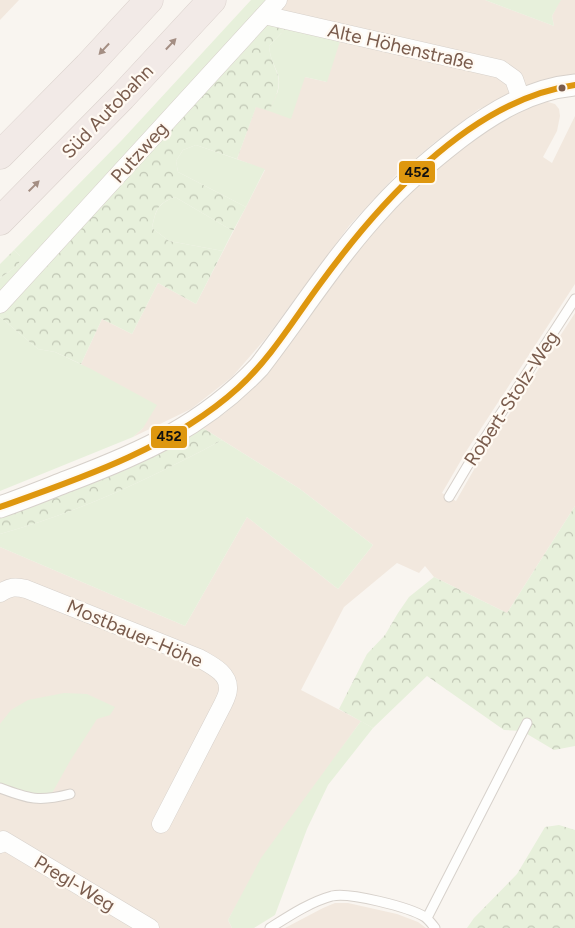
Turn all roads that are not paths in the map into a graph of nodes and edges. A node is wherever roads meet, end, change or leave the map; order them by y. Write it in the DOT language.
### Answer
graph roads {
  1 [pos="149,0"];
  2 [pos="212,0"];
  3 [pos="278,0"];
  4 [pos="264,15"];
  5 [pos="575,85"];
  6 [pos="522,99"];
  7 [pos="0,155"];
  8 [pos="0,221"];
  9 [pos="575,299"];
  10 [pos="0,304"];
  11 [pos="449,498"];
  12 [pos="0,506"];
  13 [pos="0,593"];
  14 [pos="527,723"];
  15 [pos="0,788"];
  16 [pos="70,794"];
  17 [pos="161,824"];
  18 [pos="0,844"];
  19 [pos="427,918"];
  20 [pos="150,928"];
  21 [pos="270,928"];
  22 [pos="435,928"];
  1 -- 7 [label="highway, one-way"];
  8 -- 2 [label="highway, Süd Autobahn, one-way"];
  3 -- 4 [label="street, Putzweg"];
  4 -- 6 [label="street, Alte Höhenstraße"];
  4 -- 10 [label="street, Putzweg"];
  5 -- 6 [label="street"];
  6 -- 12 [label="street"];
  9 -- 11 [label="lane, Robert-Stolz-Weg"];
  13 -- 17 [label="street, Mostbauer-Höhe"];
  14 -- 19 [label="lane"];
  15 -- 16 [label="lane"];
  18 -- 20 [label="street, Pregl-Weg"];
  19 -- 21 [label="lane"];
  19 -- 22 [label="lane"];
}
